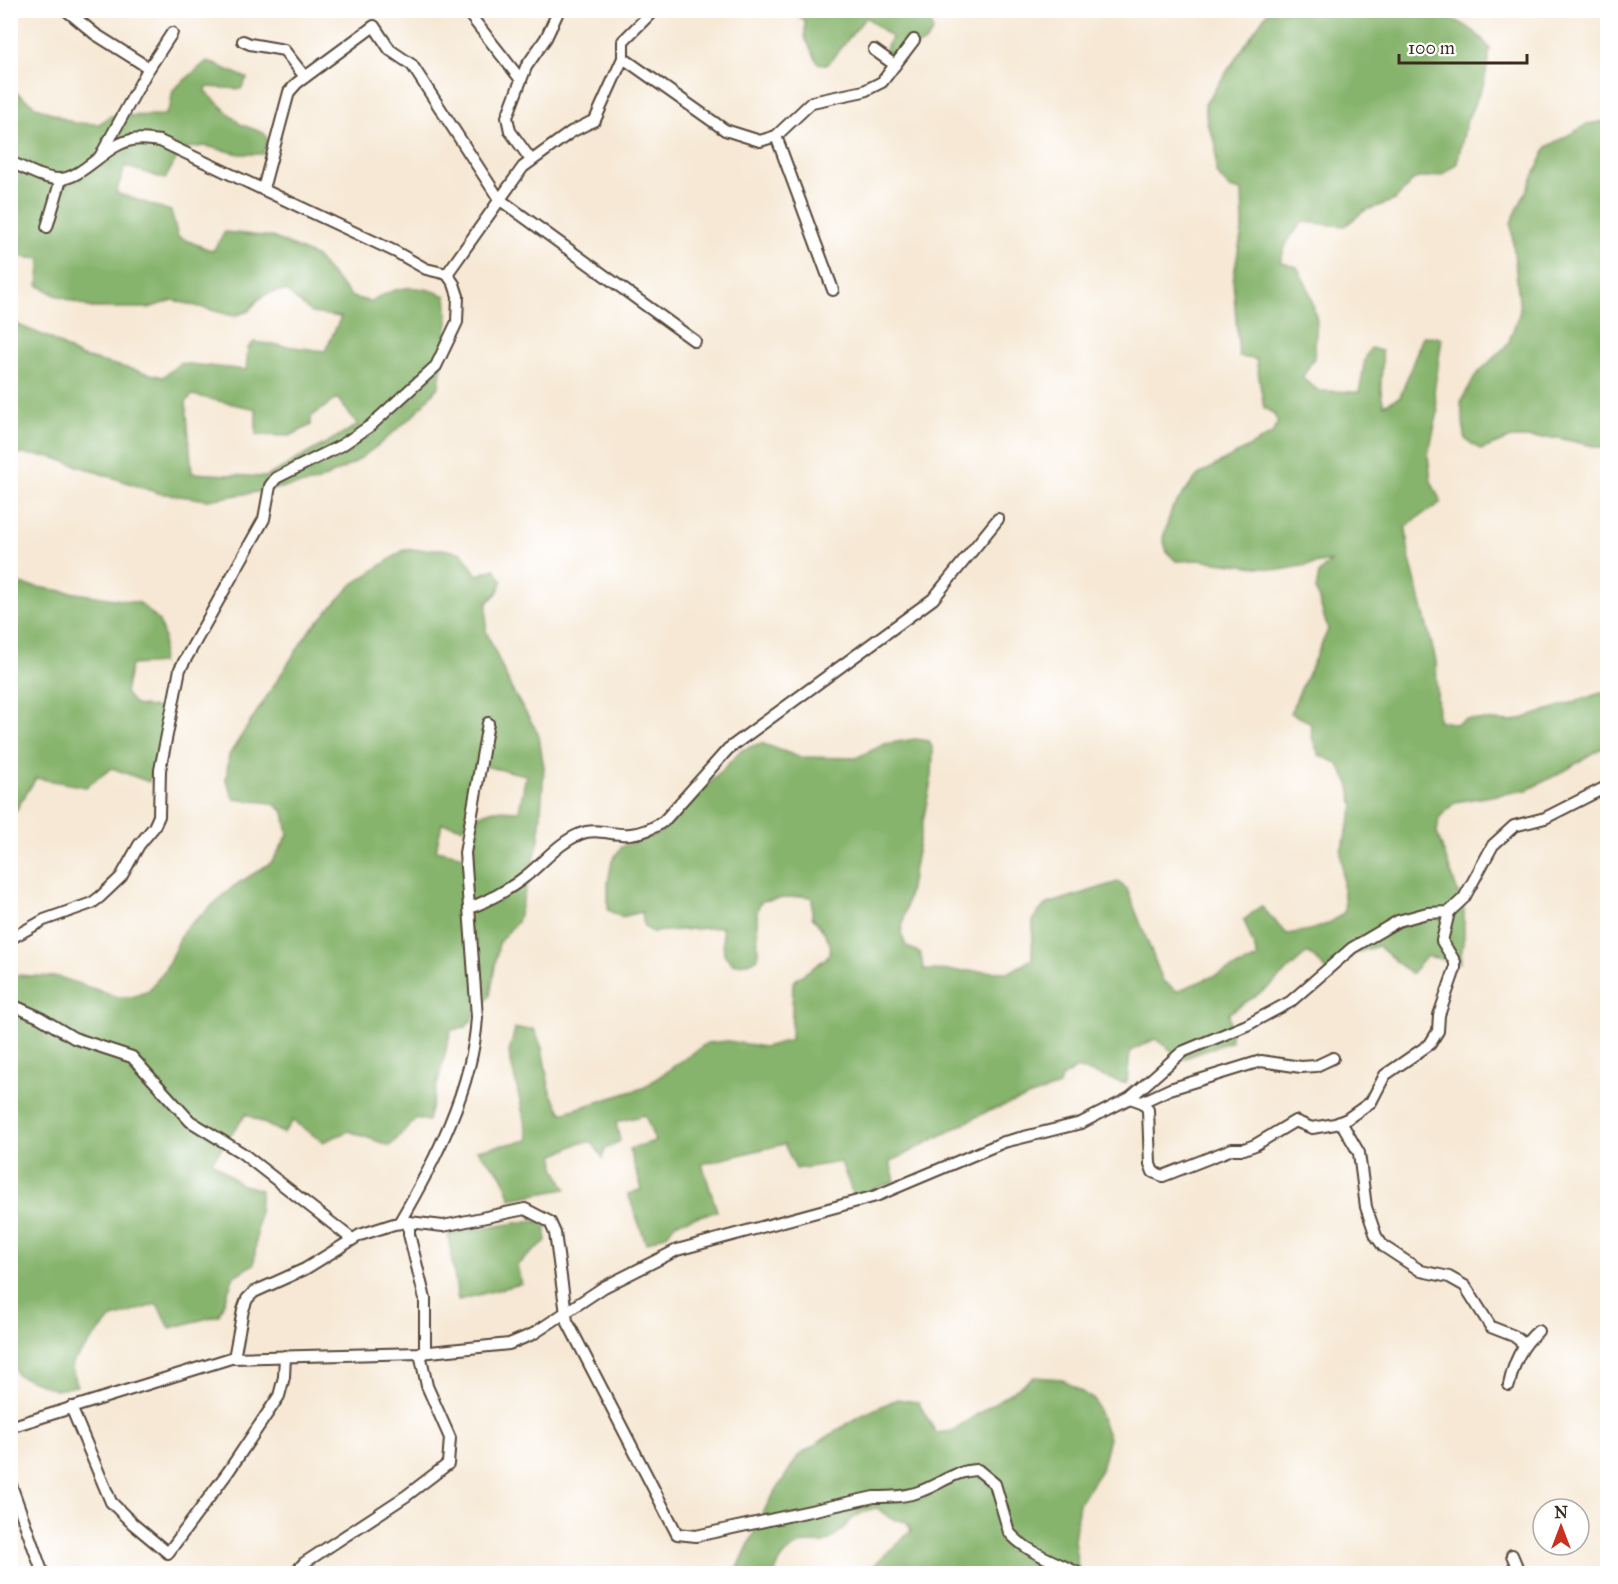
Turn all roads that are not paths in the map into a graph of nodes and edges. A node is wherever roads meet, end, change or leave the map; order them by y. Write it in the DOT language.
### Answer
graph roads {
  1 [pos="66,10"];
  2 [pos="466,10"];
  3 [pos="559,10"];
  4 [pos="654,10"];
  5 [pos="172,33"];
  6 [pos="914,40"];
  7 [pos="243,41"];
  8 [pos="874,50"];
  9 [pos="623,58"];
  10 [pos="895,65"];
  11 [pos="149,68"];
  12 [pos="304,77"];
  13 [pos="521,80"];
  14 [pos="776,136"];
  15 [pos="101,155"];
  16 [pos="531,160"];
  17 [pos="10,162"];
  18 [pos="61,179"];
  19 [pos="263,189"];
  20 [pos="499,199"];
  21 [pos="47,227"];
  22 [pos="447,274"];
  23 [pos="833,290"];
  24 [pos="695,341"];
  25 [pos="998,519"];
  26 [pos="488,723"];
  27 [pos="1608,786"];
  28 [pos="470,909"];
  29 [pos="1449,912"];
  30 [pos="10,939"];
  31 [pos="10,1004"];
  32 [pos="1333,1058"];
  33 [pos="1130,1098"];
  34 [pos="1142,1102"];
  35 [pos="1341,1122"];
  36 [pos="404,1223"];
  37 [pos="352,1239"];
  38 [pos="568,1312"];
  39 [pos="1538,1331"];
  40 [pos="1524,1344"];
  41 [pos="422,1353"];
  42 [pos="285,1356"];
  43 [pos="234,1358"];
  44 [pos="1509,1385"];
  45 [pos="71,1407"];
  46 [pos="10,1427"];
  47 [pos="10,1482"];
  48 [pos="1512,1555"];
  49 [pos="42,1574"];
  50 [pos="294,1574"];
  51 [pos="1080,1574"];
  52 [pos="1520,1574"];
  1 -- 11 [label="street"];
  2 -- 13 [label="street"];
  3 -- 13 [label="street"];
  4 -- 9 [label="street"];
  5 -- 11 [label="street"];
  6 -- 10 [label="street"];
  7 -- 12 [label="street"];
  8 -- 10 [label="street"];
  9 -- 14 [label="street"];
  9 -- 16 [label="street"];
  10 -- 14 [label="street"];
  11 -- 15 [label="street"];
  12 -- 19 [label="street"];
  12 -- 20 [label="street"];
  13 -- 16 [label="street"];
  14 -- 23 [label="street"];
  15 -- 18 [label="street"];
  15 -- 19 [label="street"];
  16 -- 20 [label="street"];
  17 -- 18 [label="street"];
  18 -- 21 [label="street"];
  19 -- 22 [label="street"];
  20 -- 22 [label="street"];
  20 -- 24 [label="street"];
  22 -- 30 [label="street"];
  25 -- 28 [label="street"];
  26 -- 28 [label="street"];
  27 -- 29 [label="street"];
  28 -- 36 [label="street"];
  29 -- 33 [label="street"];
  29 -- 35 [label="street"];
  31 -- 37 [label="street"];
  32 -- 34 [label="street"];
  33 -- 34 [label="street"];
  33 -- 38 [label="street"];
  34 -- 35 [label="street"];
  35 -- 40 [label="street"];
  36 -- 37 [label="street"];
  36 -- 38 [label="street"];
  36 -- 41 [label="street"];
  37 -- 43 [label="street"];
  38 -- 41 [label="street"];
  38 -- 51 [label="street"];
  39 -- 40 [label="street"];
  40 -- 44 [label="street"];
  41 -- 42 [label="street"];
  41 -- 50 [label="street"];
  42 -- 43 [label="street"];
  42 -- 45 [label="street"];
  43 -- 45 [label="street"];
  45 -- 46 [label="street"];
  47 -- 49 [label="street"];
  48 -- 52 [label="street"];
}
